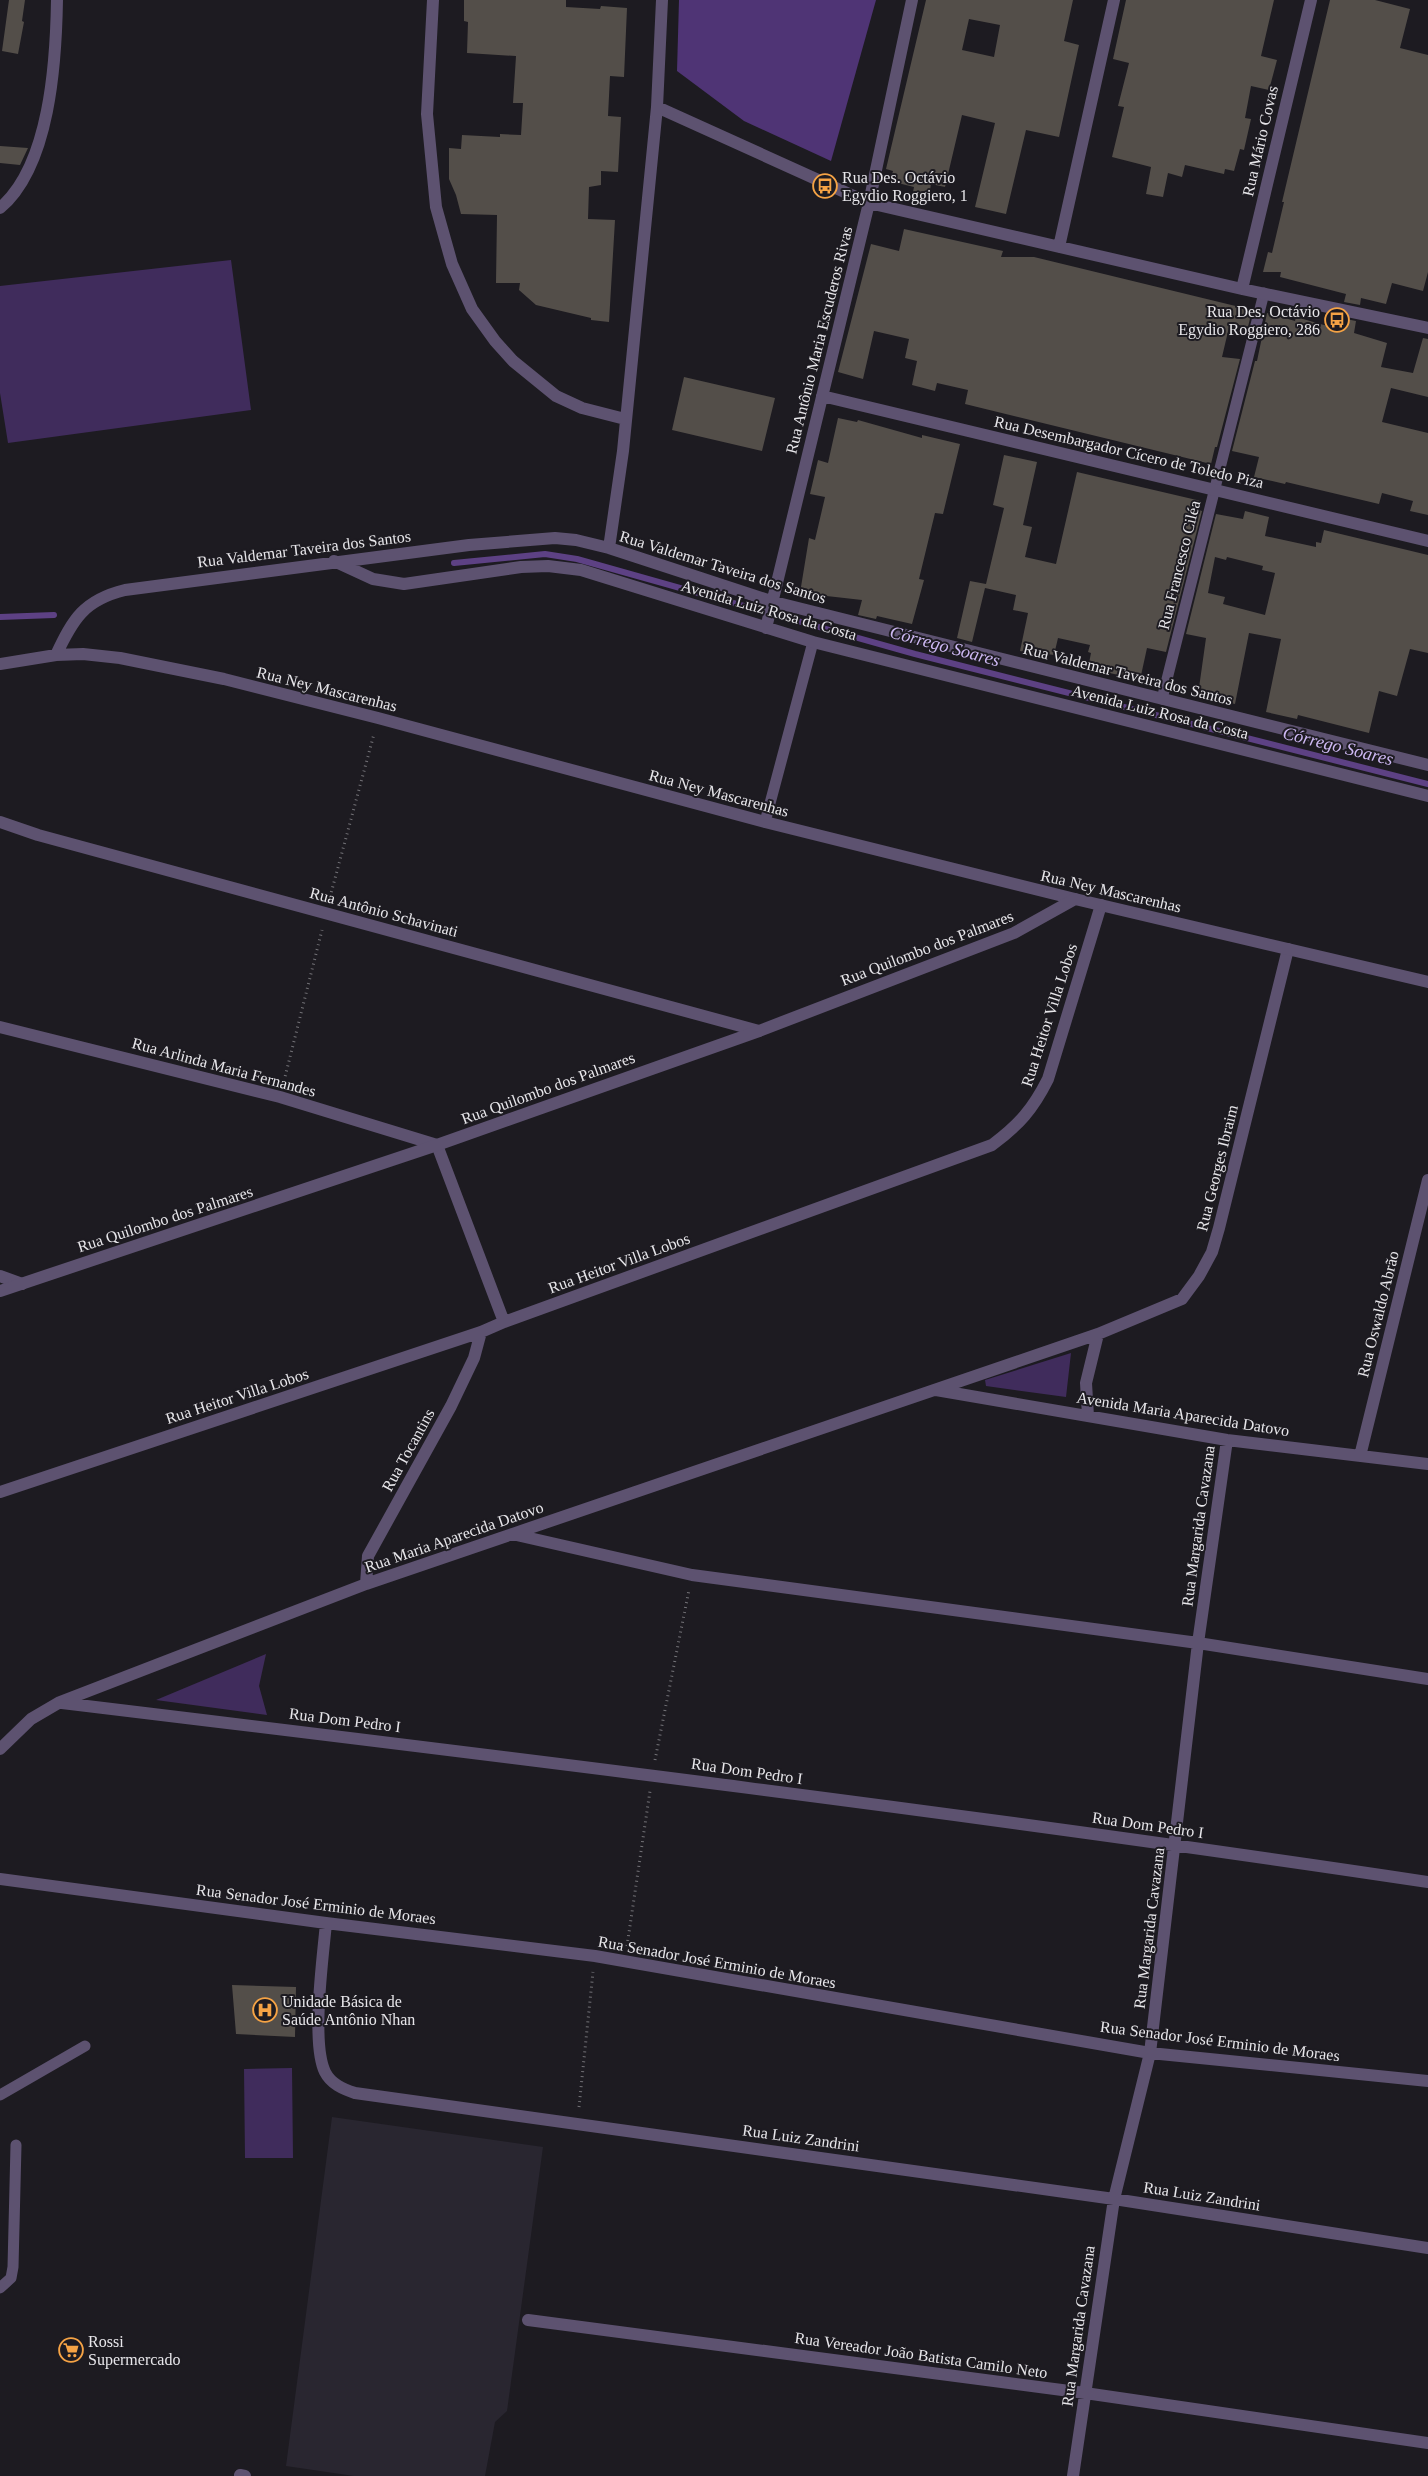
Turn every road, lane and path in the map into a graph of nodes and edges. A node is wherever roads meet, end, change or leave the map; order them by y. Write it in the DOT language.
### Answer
graph roads {
  1 [pos="57,0"];
  2 [pos="433,0"];
  3 [pos="662,0"];
  4 [pos="912,0"];
  5 [pos="1114,0"];
  6 [pos="1310,0"];
  7 [pos="657,107"];
  8 [pos="869,203"];
  9 [pos="0,208"];
  10 [pos="1059,247"];
  11 [pos="1242,289"];
  12 [pos="1264,293"];
  13 [pos="1428,328"];
  14 [pos="822,396"];
  15 [pos="626,419"];
  16 [pos="1215,489"];
  17 [pos="1428,541"];
  18 [pos="609,548"];
  19 [pos="334,561"];
  20 [pos="773,604"];
  21 [pos="767,625"];
  22 [pos="813,642"];
  23 [pos="56,655"];
  24 [pos="0,664"];
  25 [pos="1162,699"];
  26 [pos="1428,765"];
  27 [pos="1428,796"];
  28 [pos="0,822"];
  29 [pos="765,822"];
  30 [pos="1075,899"];
  31 [pos="1101,905"];
  32 [pos="1288,949"];
  33 [pos="1428,982"];
  34 [pos="0,1027"];
  35 [pos="759,1031"];
  36 [pos="437,1145"];
  37 [pos="1428,1180"];
  38 [pos="0,1276"];
  39 [pos="22,1284"];
  40 [pos="0,1291"];
  41 [pos="504,1322"];
  42 [pos="481,1332"];
  43 [pos="1098,1334"];
  44 [pos="935,1390"];
  45 [pos="1088,1416"];
  46 [pos="1227,1440"];
  47 [pos="1360,1456"];
  48 [pos="1428,1464"];
  49 [pos="0,1492"];
  50 [pos="511,1534"];
  51 [pos="692,1574"];
  52 [pos="366,1584"];
  53 [pos="1198,1643"];
  54 [pos="1428,1679"];
  55 [pos="60,1702"];
  56 [pos="0,1749"];
  57 [pos="652,1774"];
  58 [pos="1176,1845"];
  59 [pos="0,1879"];
  60 [pos="1428,1882"];
  61 [pos="326,1923"];
  62 [pos="595,1956"];
  63 [pos="624,1962"];
  64 [pos="85,2046"];
  65 [pos="1150,2053"];
  66 [pos="1428,2080"];
  67 [pos="0,2095"];
  68 [pos="578,2122"];
  69 [pos="16,2145"];
  70 [pos="1114,2199"];
  71 [pos="1428,2248"];
  72 [pos="0,2288"];
  73 [pos="528,2320"];
  74 [pos="1085,2393"];
  75 [pos="1428,2443"];
  76 [pos="240,2475"];
  77 [pos="245,2476"];
  78 [pos="1074,2476"];
  1 -- 9 [label="street"];
  2 -- 15 [label="street"];
  3 -- 7 [label="street"];
  4 -- 8 [label="street, Rua Antônio Maria Escuderos Rivas"];
  5 -- 10 [label="street"];
  6 -- 11 [label="street, Rua Mário Covas"];
  7 -- 8 [label="street"];
  7 -- 15 [label="street"];
  8 -- 10 [label="street"];
  8 -- 14 [label="street, Rua Antônio Maria Escuderos Rivas"];
  10 -- 11 [label="street"];
  11 -- 12 [label="street"];
  12 -- 13 [label="street"];
  12 -- 16 [label="lane, Rua Francesco Ciléa"];
  14 -- 16 [label="street, Rua Desembargador Cícero de Toledo Piza"];
  14 -- 20 [label="street, Rua Antônio Maria Escuderos Rivas"];
  15 -- 18 [label="street"];
  16 -- 17 [label="street, Rua Desembargador Cícero de Toledo Piza"];
  16 -- 25 [label="lane, Rua Francesco Ciléa"];
  18 -- 19 [label="street, Rua Valdemar Taveira dos Santos"];
  18 -- 20 [label="street, Rua Valdemar Taveira dos Santos"];
  19 -- 21 [label="street, Avenida Luiz Rosa da Costa"];
  19 -- 23 [label="street, Rua Valdemar Taveira dos Santos"];
  20 -- 21 [label="street, Rua Antônio Maria Escuderos Rivas"];
  20 -- 25 [label="street, Rua Valdemar Taveira dos Santos"];
  21 -- 22 [label="street, Avenida Luiz Rosa da Costa"];
  22 -- 27 [label="street, Avenida Luiz Rosa da Costa"];
  22 -- 29 [label="lane"];
  23 -- 24 [label="street, Rua Ney Mascarenhas"];
  23 -- 29 [label="street, Rua Ney Mascarenhas"];
  25 -- 26 [label="street, Rua Valdemar Taveira dos Santos"];
  28 -- 35 [label="street, Rua Antônio Schavinati"];
  29 -- 30 [label="street, Rua Ney Mascarenhas"];
  30 -- 31 [label="street, Rua Ney Mascarenhas"];
  30 -- 35 [label="street, Rua Quilombo dos Palmares"];
  31 -- 32 [label="street, Rua Ney Mascarenhas"];
  31 -- 41 [label="street, Rua Heitor Villa Lobos"];
  32 -- 33 [label="street, Rua Ney Mascarenhas"];
  32 -- 43 [label="street, Rua Georges Ibraim"];
  34 -- 36 [label="street, Rua Arlinda Maria Fernandes"];
  35 -- 36 [label="street, Rua Quilombo dos Palmares"];
  36 -- 39 [label="street, Rua Quilombo dos Palmares"];
  36 -- 41 [label="street"];
  37 -- 47 [label="street, Rua Oswaldo Abrão"];
  38 -- 39 [label="street"];
  39 -- 40 [label="street, Rua Quilombo dos Palmares"];
  41 -- 42 [label="street, Rua Heitor Villa Lobos"];
  42 -- 49 [label="street, Rua Heitor Villa Lobos"];
  42 -- 52 [label="street, Rua Tocantins"];
  43 -- 44 [label="street, Rua Georges Ibraim"];
  43 -- 45 [label="street"];
  44 -- 45 [label="street, Avenida Maria Aparecida Datovo"];
  44 -- 50 [label="street, Rua Maria Aparecida Datovo"];
  45 -- 46 [label="street, Avenida Maria Aparecida Datovo"];
  46 -- 47 [label="street, Avenida Maria Aparecida Datovo"];
  46 -- 53 [label="street, Rua Margarida Cavazana"];
  47 -- 48 [label="street, Avenida Maria Aparecida Datovo"];
  50 -- 51 [label="street"];
  50 -- 52 [label="street, Rua Maria Aparecida Datovo"];
  51 -- 53 [label="street"];
  51 -- 57 [label="path"];
  52 -- 55 [label="street, Rua Maria Aparecida Datovo"];
  53 -- 54 [label="street"];
  53 -- 58 [label="street, Rua Margarida Cavazana"];
  55 -- 56 [label="street, Rua Maria Aparecida Datovo"];
  55 -- 57 [label="street, Rua Dom Pedro I"];
  57 -- 58 [label="street, Rua Dom Pedro I"];
  57 -- 63 [label="path"];
  58 -- 60 [label="street, Rua Dom Pedro I"];
  58 -- 65 [label="street, Rua Margarida Cavazana"];
  59 -- 61 [label="street, Rua Senador José Erminio de Moraes"];
  61 -- 62 [label="street, Rua Senador José Erminio de Moraes"];
  61 -- 68 [label="street, Rua Luiz Zandrini"];
  62 -- 63 [label="street, Rua Senador José Erminio de Moraes"];
  62 -- 68 [label="path"];
  63 -- 65 [label="street, Rua Senador José Erminio de Moraes"];
  64 -- 67 [label="lane"];
  65 -- 66 [label="street, Rua Senador José Erminio de Moraes"];
  65 -- 70 [label="street, Rua Margarida Cavazana"];
  68 -- 70 [label="street, Rua Luiz Zandrini"];
  69 -- 72 [label="lane"];
  70 -- 71 [label="street, Rua Luiz Zandrini"];
  70 -- 74 [label="street, Rua Margarida Cavazana"];
  73 -- 74 [label="street, Rua Vereador João Batista Camilo Neto"];
  74 -- 75 [label="street, Rua Vereador João Batista Camilo Neto"];
  74 -- 78 [label="street, Rua Margarida Cavazana"];
  76 -- 77 [label="street"];
}
